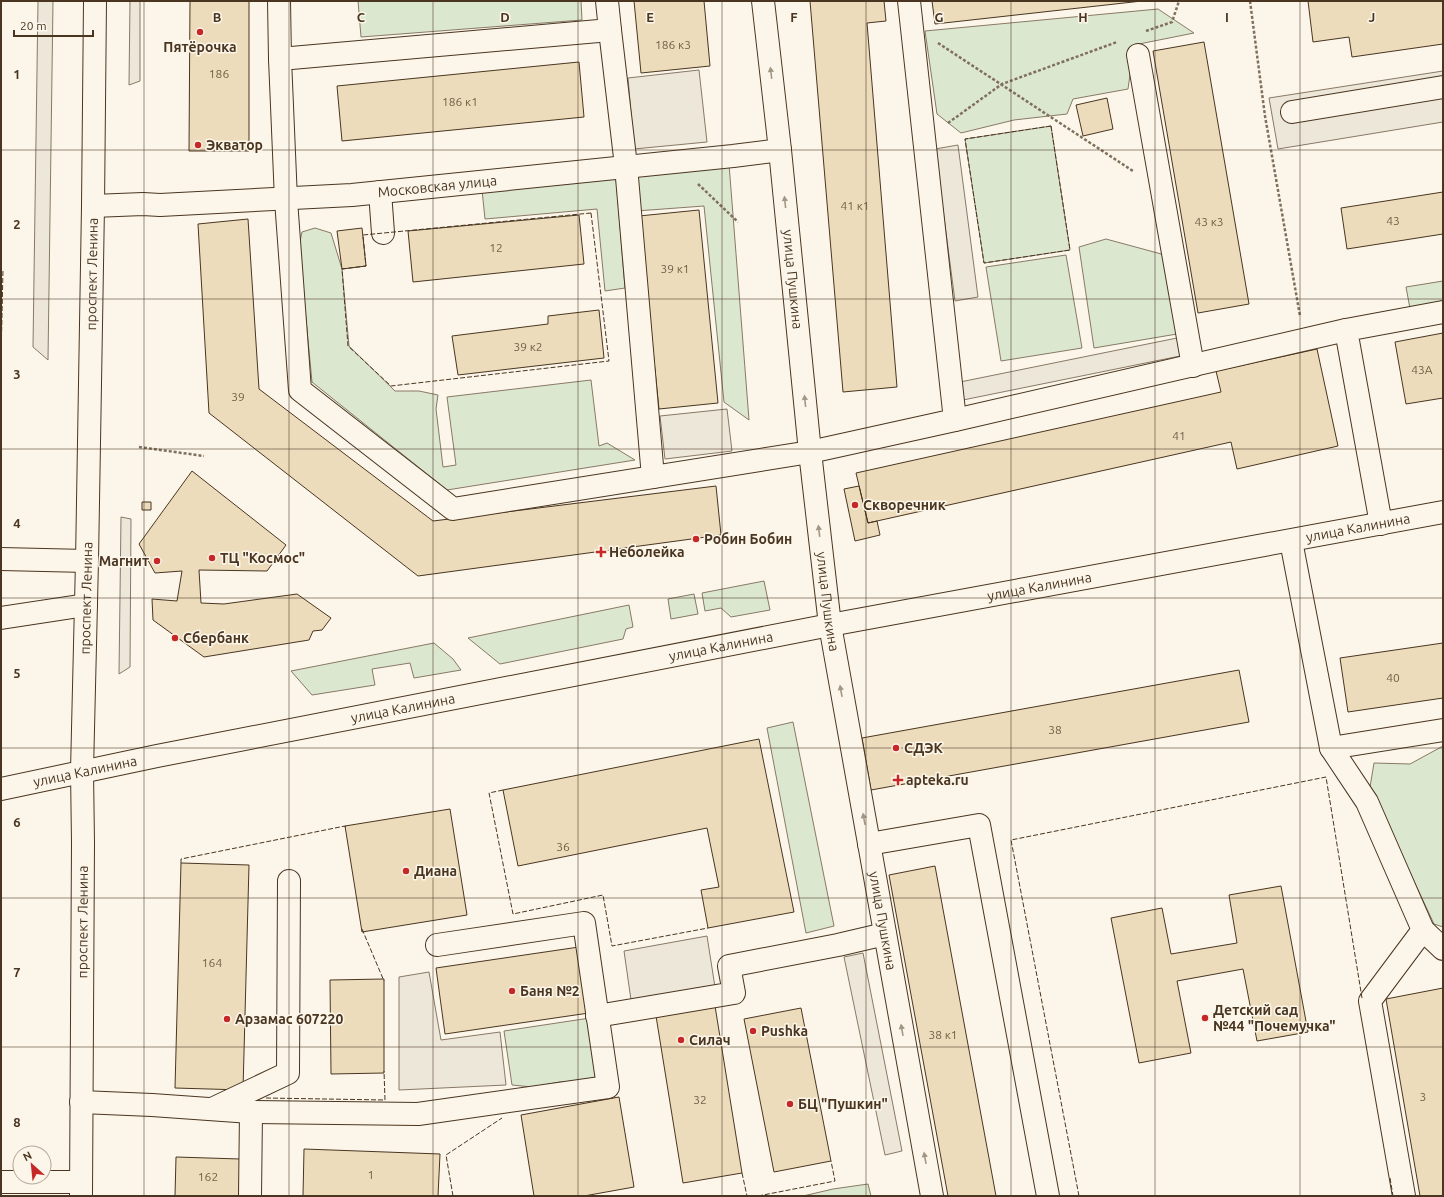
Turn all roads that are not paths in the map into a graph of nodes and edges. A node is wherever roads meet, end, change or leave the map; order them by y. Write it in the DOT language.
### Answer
graph roads {
  1 [pos="95,1"];
  2 [pos="279,1"];
  3 [pos="607,1"];
  4 [pos="763,1"];
  5 [pos="909,1"];
  6 [pos="610,30"];
  7 [pos="1138,54"];
  8 [pos="280,59"];
  9 [pos="1443,87"];
  10 [pos="1292,112"];
  11 [pos="780,150"];
  12 [pos="626,166"];
  13 [pos="380,192"];
  14 [pos="286,200"];
  15 [pos="93,206"];
  16 [pos="383,233"];
  17 [pos="1443,312"];
  18 [pos="1346,330"];
  19 [pos="1193,366"];
  20 [pos="955,420"];
  21 [pos="810,452"];
  22 [pos="653,477"];
  23 [pos="1443,512"];
  24 [pos="1381,524"];
  25 [pos="1291,540"];
  26 [pos="1,559"];
  27 [pos="87,561"];
  28 [pos="86,605"];
  29 [pos="1,618"];
  30 [pos="830,625"];
  31 [pos="1443,730"];
  32 [pos="1331,748"];
  33 [pos="82,771"];
  34 [pos="1,789"];
  35 [pos="869,844"];
  36 [pos="289,881"];
  37 [pos="1423,930"];
  38 [pos="885,934"];
  39 [pos="437,945"];
  40 [pos="1443,949"];
  41 [pos="597,1016"];
  42 [pos="82,1102"];
  43 [pos="210,1110"];
  44 [pos="251,1112"];
  45 [pos="1,1182"];
  46 [pos="81,1189"];
  47 [pos="250,1196"];
  48 [pos="932,1196"];
  49 [pos="1048,1196"];
  50 [pos="1404,1196"];
  1 -- 15 [label="street, проспект Ленина"];
  2 -- 8 [label="street"];
  3 -- 6 [label="street"];
  11 -- 4 [label="street, улица Пушкина, one-way"];
  5 -- 20 [label="street"];
  6 -- 8 [label="street"];
  6 -- 12 [label="street"];
  7 -- 19 [label="street"];
  8 -- 14 [label="street"];
  9 -- 10 [label="street"];
  11 -- 12 [label="street, Московская улица"];
  21 -- 11 [label="street, улица Пушкина, one-way"];
  12 -- 13 [label="street, Московская улица"];
  12 -- 22 [label="street"];
  13 -- 14 [label="street, Московская улица"];
  13 -- 16 [label="street"];
  14 -- 15 [label="street, Московская улица"];
  14 -- 22 [label="street"];
  15 -- 27 [label="street, проспект Ленина"];
  17 -- 18 [label="street"];
  18 -- 19 [label="street"];
  18 -- 24 [label="street"];
  19 -- 20 [label="street"];
  20 -- 21 [label="street"];
  21 -- 22 [label="street"];
  30 -- 21 [label="street, улица Пушкина, one-way"];
  23 -- 24 [label="street, улица Калинина"];
  24 -- 25 [label="street, улица Калинина"];
  25 -- 30 [label="street, улица Калинина"];
  25 -- 32 [label="street"];
  26 -- 27 [label="street"];
  27 -- 28 [label="street, проспект Ленина"];
  28 -- 29 [label="street"];
  28 -- 33 [label="street, проспект Ленина"];
  30 -- 33 [label="street, улица Калинина"];
  35 -- 30 [label="street, улица Пушкина, one-way"];
  31 -- 32 [label="street"];
  32 -- 37 [label="street"];
  33 -- 34 [label="street, улица Калинина"];
  33 -- 42 [label="street, проспект Ленина"];
  35 -- 38 [label="street, улица Пушкина"];
  35 -- 49 [label="street"];
  36 -- 43 [label="street"];
  37 -- 40 [label="street"];
  37 -- 50 [label="street"];
  38 -- 41 [label="street"];
  48 -- 38 [label="street, улица Пушкина, one-way"];
  39 -- 41 [label="street"];
  41 -- 44 [label="street"];
  42 -- 43 [label="street"];
  42 -- 46 [label="street, проспект Ленина"];
  43 -- 44 [label="street"];
  44 -- 47 [label="street"];
  45 -- 46 [label="street"];
}
